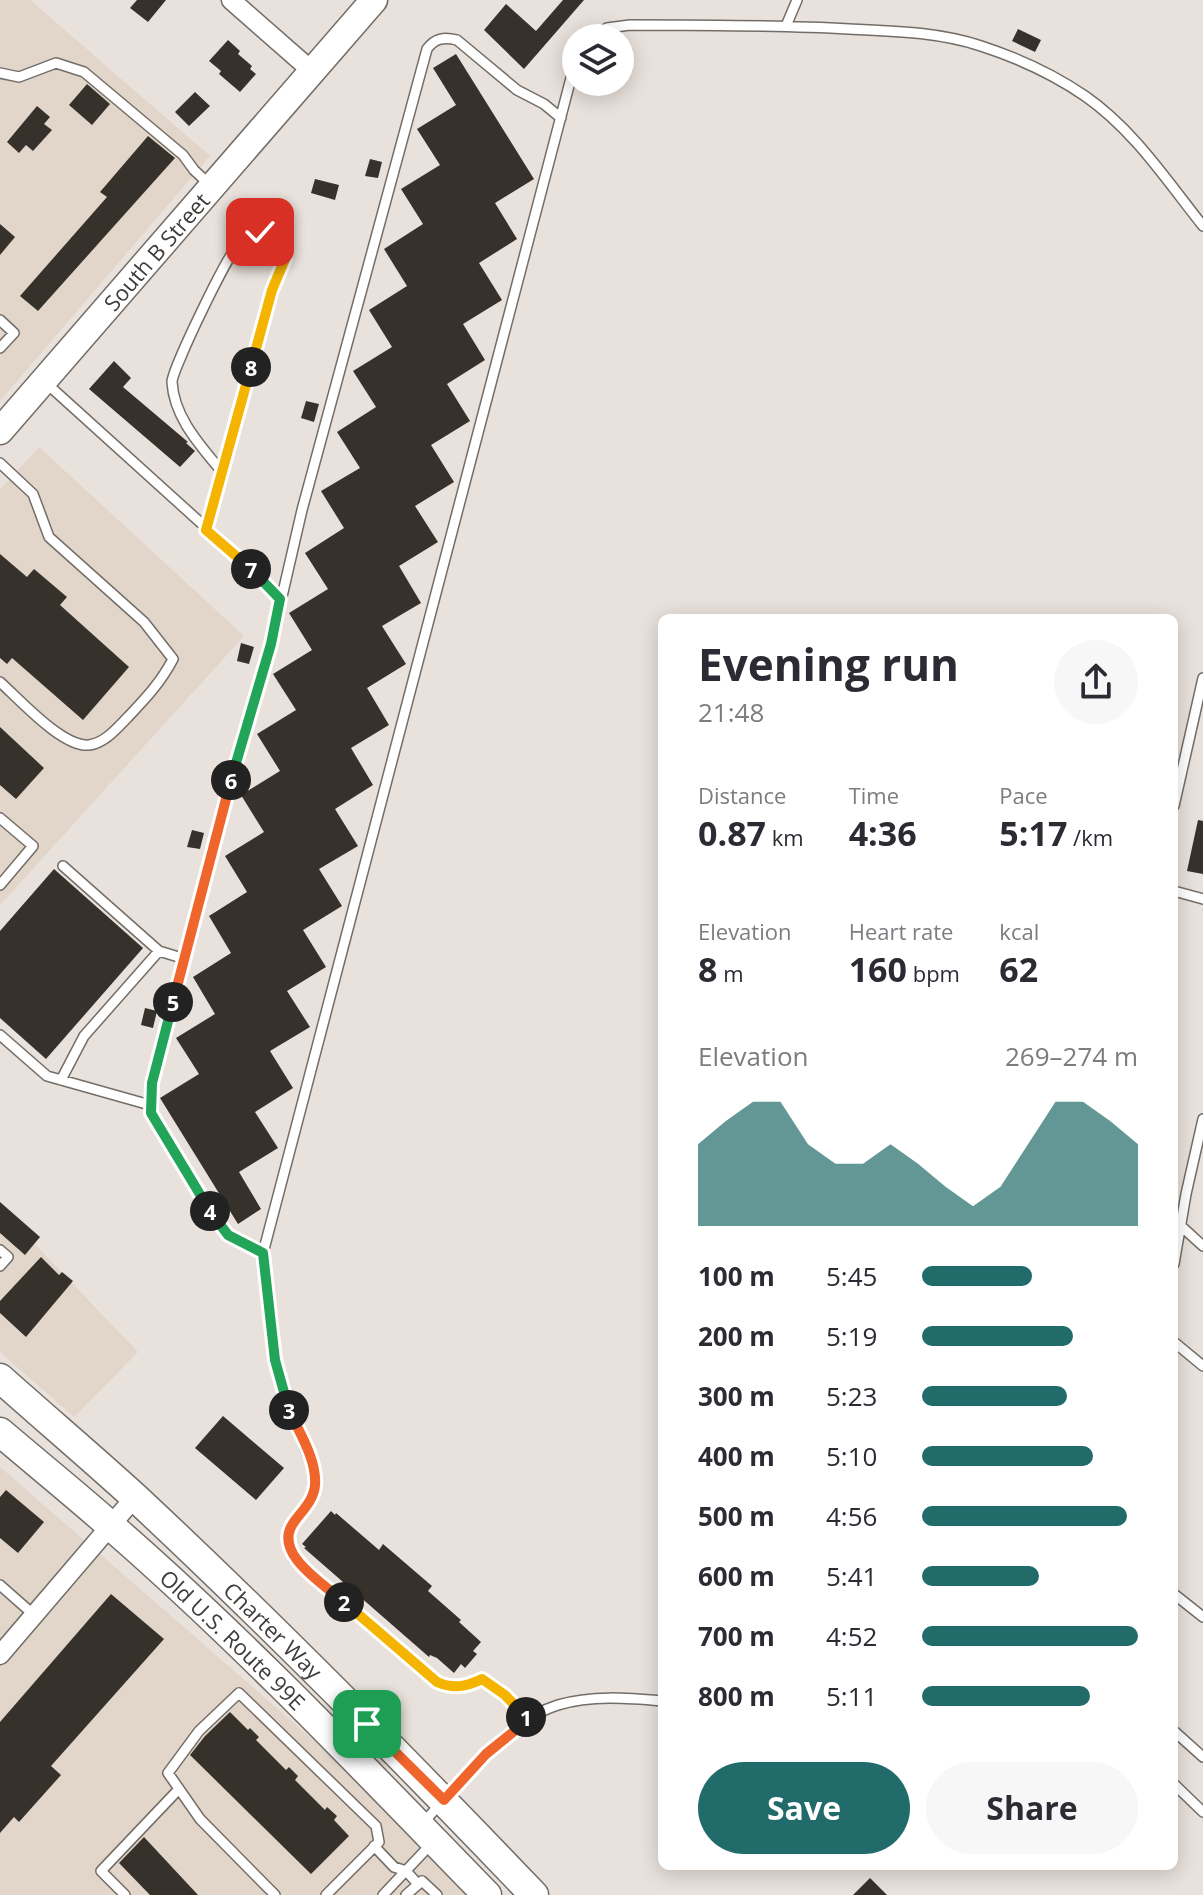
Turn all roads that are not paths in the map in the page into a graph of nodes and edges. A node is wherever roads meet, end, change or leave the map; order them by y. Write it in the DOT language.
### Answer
graph roads {
  1 [pos="231,0"];
  2 [pos="374,0"];
  3 [pos="797,0"];
  4 [pos="634,25"];
  5 [pos="786,26"];
  6 [pos="313,72"];
  7 [pos="0,73"];
  8 [pos="567,96"];
  9 [pos="561,118"];
  10 [pos="213,187"];
  11 [pos="1203,226"];
  12 [pos="0,320"];
  13 [pos="0,348"];
  14 [pos="43,381"];
  15 [pos="0,431"];
  16 [pos="0,463"];
  17 [pos="222,472"];
  18 [pos="206,530"];
  19 [pos="280,599"];
  20 [pos="1203,678"];
  21 [pos="0,682"];
  22 [pos="1178,788"];
  23 [pos="0,818"];
  24 [pos="63,866"];
  25 [pos="0,885"];
  26 [pos="1178,892"];
  27 [pos="1203,899"];
  28 [pos="159,951"];
  29 [pos="185,959"];
  30 [pos="0,1035"];
  31 [pos="61,1080"];
  32 [pos="150,1105"];
  33 [pos="1203,1119"];
  34 [pos="1181,1226"];
  35 [pos="1178,1242"];
  36 [pos="1203,1246"];
  37 [pos="0,1250"];
  38 [pos="263,1253"];
  39 [pos="0,1266"];
  40 [pos="1178,1345"];
  41 [pos="1203,1366"];
  42 [pos="0,1378"];
  43 [pos="0,1432"];
  44 [pos="135,1497"];
  45 [pos="110,1525"];
  46 [pos="0,1585"];
  47 [pos="1178,1597"];
  48 [pos="34,1615"];
  49 [pos="1203,1617"];
  50 [pos="0,1655"];
  51 [pos="658,1701"];
  52 [pos="528,1720"];
  53 [pos="1178,1735"];
  54 [pos="1203,1757"];
  55 [pos="1178,1788"];
  56 [pos="179,1789"];
  57 [pos="444,1800"];
  58 [pos="1203,1812"];
  59 [pos="427,1833"];
  60 [pos="374,1846"];
  61 [pos="406,1871"];
  62 [pos="418,1884"];
  63 [pos="125,1895"];
  64 [pos="275,1895"];
  65 [pos="326,1895"];
  66 [pos="383,1895"];
  67 [pos="406,1895"];
  68 [pos="437,1895"];
  69 [pos="473,1895"];
  70 [pos="487,1895"];
  71 [pos="534,1895"];
  1 -- 6 [label="street"];
  2 -- 6 [label="street, South B Street"];
  3 -- 5 [label="lane"];
  4 -- 5 [label="lane"];
  5 -- 11 [label="lane"];
  6 -- 10 [label="street, South B Street"];
  7 -- 10 [label="lane"];
  8 -- 9 [label="lane"];
  9 -- 19 [label="lane"];
  9 -- 38 [label="lane"];
  10 -- 14 [label="street, South B Street"];
  12 -- 13 [label="lane"];
  14 -- 15 [label="street, South B Street"];
  14 -- 18 [label="lane"];
  16 -- 21 [label="lane"];
  17 -- 17 [label="lane"];
  17 -- 18 [label="lane"];
  18 -- 19 [label="lane"];
  19 -- 29 [label="lane"];
  20 -- 22 [label="lane"];
  23 -- 25 [label="lane"];
  24 -- 28 [label="lane"];
  26 -- 27 [label="lane"];
  28 -- 29 [label="lane"];
  28 -- 31 [label="lane"];
  29 -- 32 [label="lane"];
  30 -- 31 [label="lane"];
  31 -- 32 [label="lane"];
  32 -- 38 [label="lane"];
  33 -- 34 [label="lane"];
  34 -- 35 [label="lane"];
  34 -- 36 [label="lane"];
  37 -- 39 [label="lane"];
  38 -- 52 [label="lane"];
  40 -- 41 [label="lane"];
  42 -- 44 [label="main road, Charter Way"];
  43 -- 45 [label="main road, Old U.S. Route 99E"];
  44 -- 45 [label="street"];
  44 -- 57 [label="main road, Charter Way"];
  45 -- 48 [label="street"];
  45 -- 59 [label="main road, Old U.S. Route 99E"];
  46 -- 48 [label="lane"];
  47 -- 49 [label="lane"];
  48 -- 50 [label="street"];
  51 -- 52 [label="lane"];
  52 -- 57 [label="lane"];
  53 -- 54 [label="lane"];
  55 -- 58 [label="lane"];
  56 -- 60 [label="lane"];
  56 -- 63 [label="lane"];
  56 -- 64 [label="lane"];
  57 -- 59 [label="lane"];
  57 -- 71 [label="main road, Charter Way"];
  59 -- 61 [label="lane"];
  59 -- 69 [label="main road"];
  59 -- 70 [label="main road, Old U.S. Route 99E"];
  60 -- 61 [label="lane"];
  60 -- 65 [label="lane"];
  61 -- 62 [label="lane"];
  61 -- 66 [label="lane"];
  62 -- 67 [label="lane"];
  62 -- 68 [label="lane"];
}
